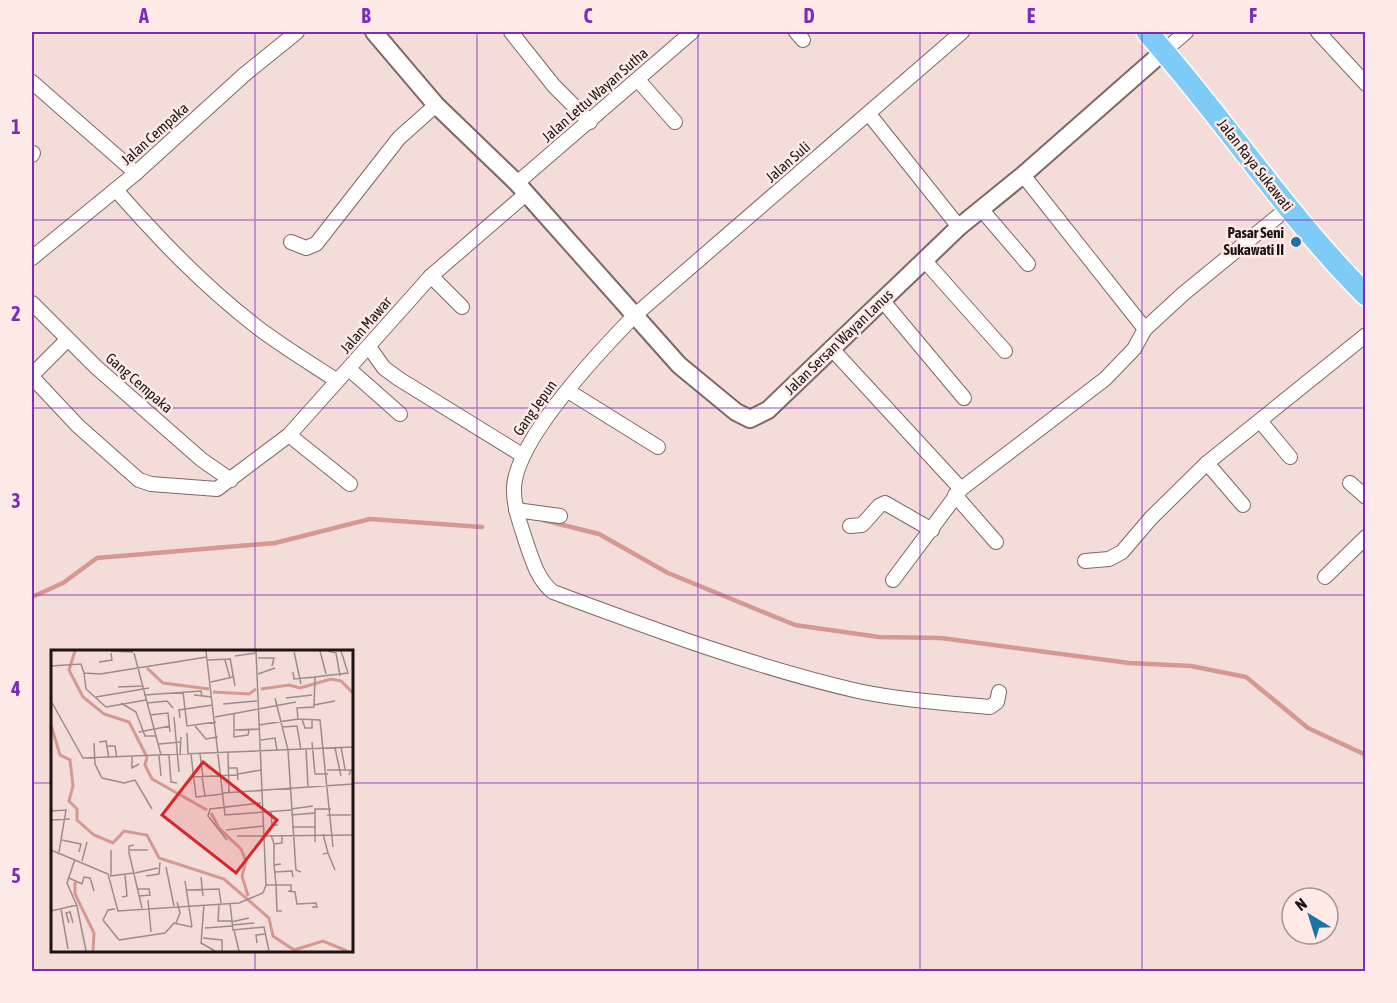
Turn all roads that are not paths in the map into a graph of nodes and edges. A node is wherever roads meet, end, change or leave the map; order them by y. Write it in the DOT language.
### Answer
graph roads {
  1 [pos="297,32"];
  2 [pos="374,32"];
  3 [pos="511,32"];
  4 [pos="692,32"];
  5 [pos="962,32"];
  6 [pos="1147,32"];
  7 [pos="1186,32"];
  8 [pos="1318,32"];
  9 [pos="1164,51"];
  10 [pos="638,80"];
  11 [pos="32,82"];
  12 [pos="1365,84"];
  13 [pos="436,105"];
  14 [pos="869,114"];
  15 [pos="590,122"];
  16 [pos="675,122"];
  17 [pos="136,174"];
  18 [pos="1023,176"];
  19 [pos="522,188"];
  20 [pos="116,190"];
  21 [pos="1288,208"];
  22 [pos="982,210"];
  23 [pos="959,227"];
  24 [pos="291,242"];
  25 [pos="32,258"];
  26 [pos="925,261"];
  27 [pos="1028,264"];
  28 [pos="431,276"];
  29 [pos="1365,295"];
  30 [pos="882,300"];
  31 [pos="32,303"];
  32 [pos="462,307"];
  33 [pos="634,316"];
  34 [pos="1145,329"];
  35 [pos="1365,335"];
  36 [pos="67,340"];
  37 [pos="369,347"];
  38 [pos="831,348"];
  39 [pos="1005,351"];
  40 [pos="349,369"];
  41 [pos="32,376"];
  42 [pos="336,380"];
  43 [pos="568,390"];
  44 [pos="964,398"];
  45 [pos="400,414"];
  46 [pos="1260,421"];
  47 [pos="289,435"];
  48 [pos="658,447"];
  49 [pos="522,455"];
  50 [pos="1290,457"];
  51 [pos="1207,463"];
  52 [pos="231,480"];
  53 [pos="1350,483"];
  54 [pos="350,484"];
  55 [pos="958,492"];
  56 [pos="1365,497"];
  57 [pos="1243,505"];
  58 [pos="516,510"];
  59 [pos="560,516"];
  60 [pos="850,526"];
  61 [pos="932,530"];
  62 [pos="1365,537"];
  63 [pos="996,542"];
  64 [pos="1085,561"];
  65 [pos="1325,577"];
  66 [pos="893,580"];
  67 [pos="999,692"];
  1 -- 17 [label="street, Jalan Cempaka"];
  2 -- 13 [label="street, Jalan Sersan Wayan Lanus"];
  3 -- 15 [label="street"];
  4 -- 10 [label="street, Jalan Lettu Wayan Sutha"];
  5 -- 14 [label="street, Jalan Suli"];
  6 -- 9 [label="highway, Jalan Raya Sukawati"];
  7 -- 9 [label="street"];
  8 -- 12 [label="street"];
  9 -- 18 [label="street, Jalan Sersan Wayan Lanus"];
  9 -- 21 [label="highway, Jalan Raya Sukawati"];
  10 -- 15 [label="street, Jalan Lettu Wayan Sutha"];
  10 -- 16 [label="street"];
  11 -- 17 [label="street"];
  13 -- 19 [label="street, Jalan Sersan Wayan Lanus"];
  13 -- 24 [label="street"];
  14 -- 23 [label="street"];
  14 -- 33 [label="street, Jalan Suli"];
  15 -- 19 [label="street, Jalan Lettu Wayan Sutha"];
  17 -- 20 [label="street, Jalan Cempaka"];
  18 -- 22 [label="street, Jalan Sersan Wayan Lanus"];
  18 -- 34 [label="street"];
  19 -- 28 [label="street, Jalan Mawar"];
  19 -- 33 [label="street, Jalan Sersan Wayan Lanus"];
  20 -- 25 [label="street, Jalan Cempaka"];
  20 -- 42 [label="street"];
  21 -- 29 [label="highway, Jalan Raya Sukawati"];
  21 -- 34 [label="street"];
  22 -- 23 [label="street, Jalan Sersan Wayan Lanus"];
  22 -- 27 [label="street"];
  23 -- 26 [label="street, Jalan Sersan Wayan Lanus"];
  26 -- 30 [label="street, Jalan Sersan Wayan Lanus"];
  26 -- 39 [label="street"];
  28 -- 32 [label="street"];
  28 -- 37 [label="street, Jalan Mawar"];
  30 -- 38 [label="street, Jalan Sersan Wayan Lanus"];
  30 -- 44 [label="street"];
  31 -- 36 [label="street, Gang Cempaka"];
  33 -- 38 [label="street, Jalan Sersan Wayan Lanus"];
  33 -- 43 [label="street, Gang Jepun"];
  34 -- 55 [label="street"];
  35 -- 46 [label="street"];
  36 -- 41 [label="street"];
  36 -- 52 [label="street, Gang Cempaka"];
  37 -- 40 [label="street, Jalan Mawar"];
  37 -- 49 [label="street"];
  38 -- 55 [label="street"];
  40 -- 42 [label="street, Jalan Mawar"];
  40 -- 45 [label="street"];
  41 -- 52 [label="street, Jalan Mawar"];
  42 -- 47 [label="street, Jalan Mawar"];
  43 -- 48 [label="street"];
  43 -- 49 [label="street, Gang Jepun"];
  46 -- 50 [label="street"];
  46 -- 51 [label="street"];
  47 -- 52 [label="street, Jalan Mawar"];
  47 -- 54 [label="street"];
  49 -- 58 [label="street, Gang Jepun"];
  51 -- 57 [label="street"];
  51 -- 64 [label="street"];
  53 -- 56 [label="street"];
  55 -- 61 [label="street"];
  55 -- 63 [label="street"];
  58 -- 59 [label="street"];
  58 -- 67 [label="street, Gang Jepun"];
  60 -- 61 [label="street"];
  61 -- 66 [label="street"];
  62 -- 65 [label="street"];
}
